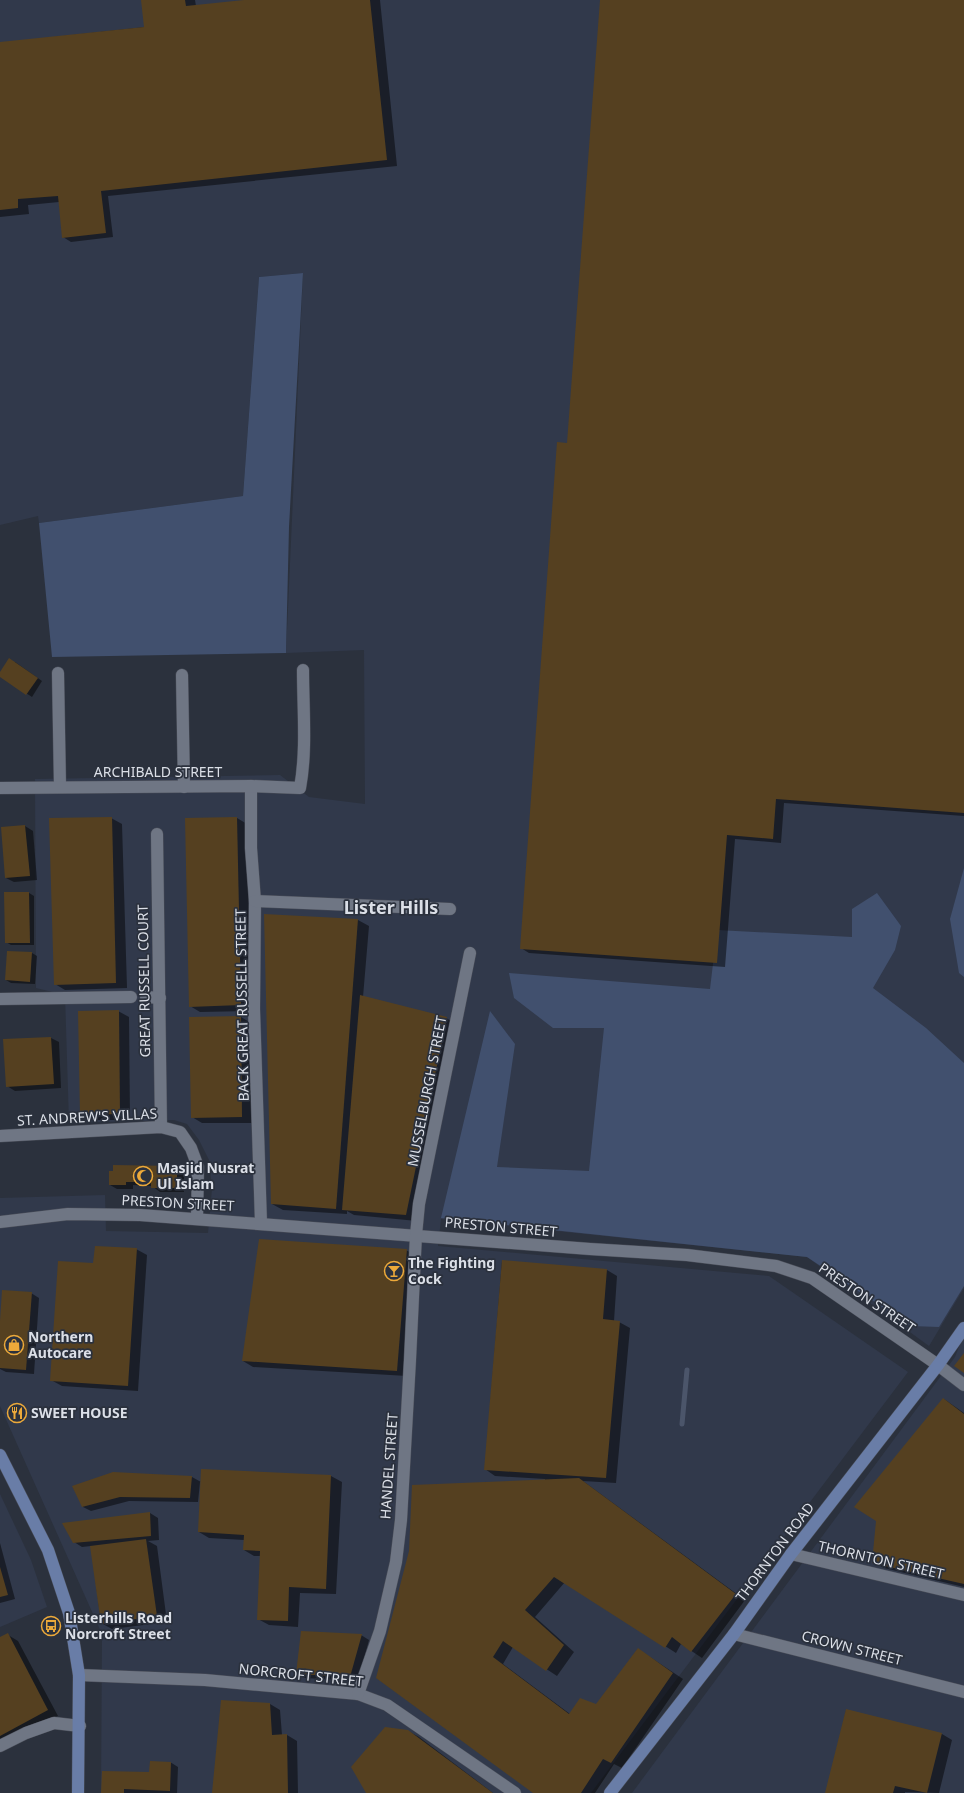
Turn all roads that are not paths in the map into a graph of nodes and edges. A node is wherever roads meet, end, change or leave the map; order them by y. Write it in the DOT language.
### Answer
graph roads {
  1 [pos="302,670"];
  2 [pos="58,673"];
  3 [pos="182,675"];
  4 [pos="184,786"];
  5 [pos="251,786"];
  6 [pos="60,787"];
  7 [pos="0,788"];
  8 [pos="156,834"];
  9 [pos="255,901"];
  10 [pos="450,909"];
  11 [pos="470,953"];
  12 [pos="146,997"];
  13 [pos="132,998"];
  14 [pos="160,998"];
  15 [pos="0,999"];
  16 [pos="161,1127"];
  17 [pos="0,1136"];
  18 [pos="197,1218"];
  19 [pos="0,1222"];
  20 [pos="261,1223"];
  21 [pos="416,1235"];
  22 [pos="964,1328"];
  23 [pos="938,1365"];
  24 [pos="964,1385"];
  25 [pos="0,1454"];
  26 [pos="791,1554"];
  27 [pos="964,1595"];
  28 [pos="734,1634"];
  29 [pos="79,1675"];
  30 [pos="964,1692"];
  31 [pos="358,1694"];
  32 [pos="80,1726"];
  33 [pos="0,1746"];
  34 [pos="78,1793"];
  35 [pos="515,1793"];
  36 [pos="610,1793"];
  1 -- 5 [label="street, ARCHIBALD STREET"];
  2 -- 6 [label="street"];
  3 -- 4 [label="street"];
  4 -- 5 [label="street, ARCHIBALD STREET"];
  4 -- 6 [label="street, ARCHIBALD STREET"];
  5 -- 9 [label="street, BACK GREAT RUSSELL STREET"];
  6 -- 7 [label="street, ARCHIBALD STREET"];
  8 -- 14 [label="street, GREAT RUSSELL COURT"];
  9 -- 10 [label="street"];
  9 -- 20 [label="street, BACK GREAT RUSSELL STREET"];
  11 -- 21 [label="street, MUSSELBURGH STREET"];
  12 -- 14 [label="street"];
  13 -- 15 [label="street"];
  14 -- 16 [label="street, GREAT RUSSELL COURT"];
  16 -- 17 [label="street, ST. ANDREW'S VILLAS"];
  16 -- 18 [label="street, ST. ANDREW'S VILLAS"];
  18 -- 19 [label="street, PRESTON STREET"];
  18 -- 20 [label="street, PRESTON STREET"];
  20 -- 21 [label="street, PRESTON STREET"];
  21 -- 23 [label="street, PRESTON STREET"];
  21 -- 31 [label="street, HANDEL STREET"];
  22 -- 23 [label="main road, THORNTON ROAD"];
  23 -- 24 [label="street, PRESTON STREET"];
  23 -- 26 [label="main road, THORNTON ROAD"];
  25 -- 29 [label="main road"];
  26 -- 27 [label="street, THORNTON STREET"];
  26 -- 28 [label="main road, THORNTON ROAD"];
  28 -- 30 [label="street, CROWN STREET"];
  28 -- 36 [label="main road, THORNTON ROAD"];
  29 -- 31 [label="street, NORCROFT STREET"];
  29 -- 32 [label="main road"];
  31 -- 35 [label="street, NORCROFT STREET"];
  32 -- 33 [label="street"];
  32 -- 34 [label="main road"];
}
